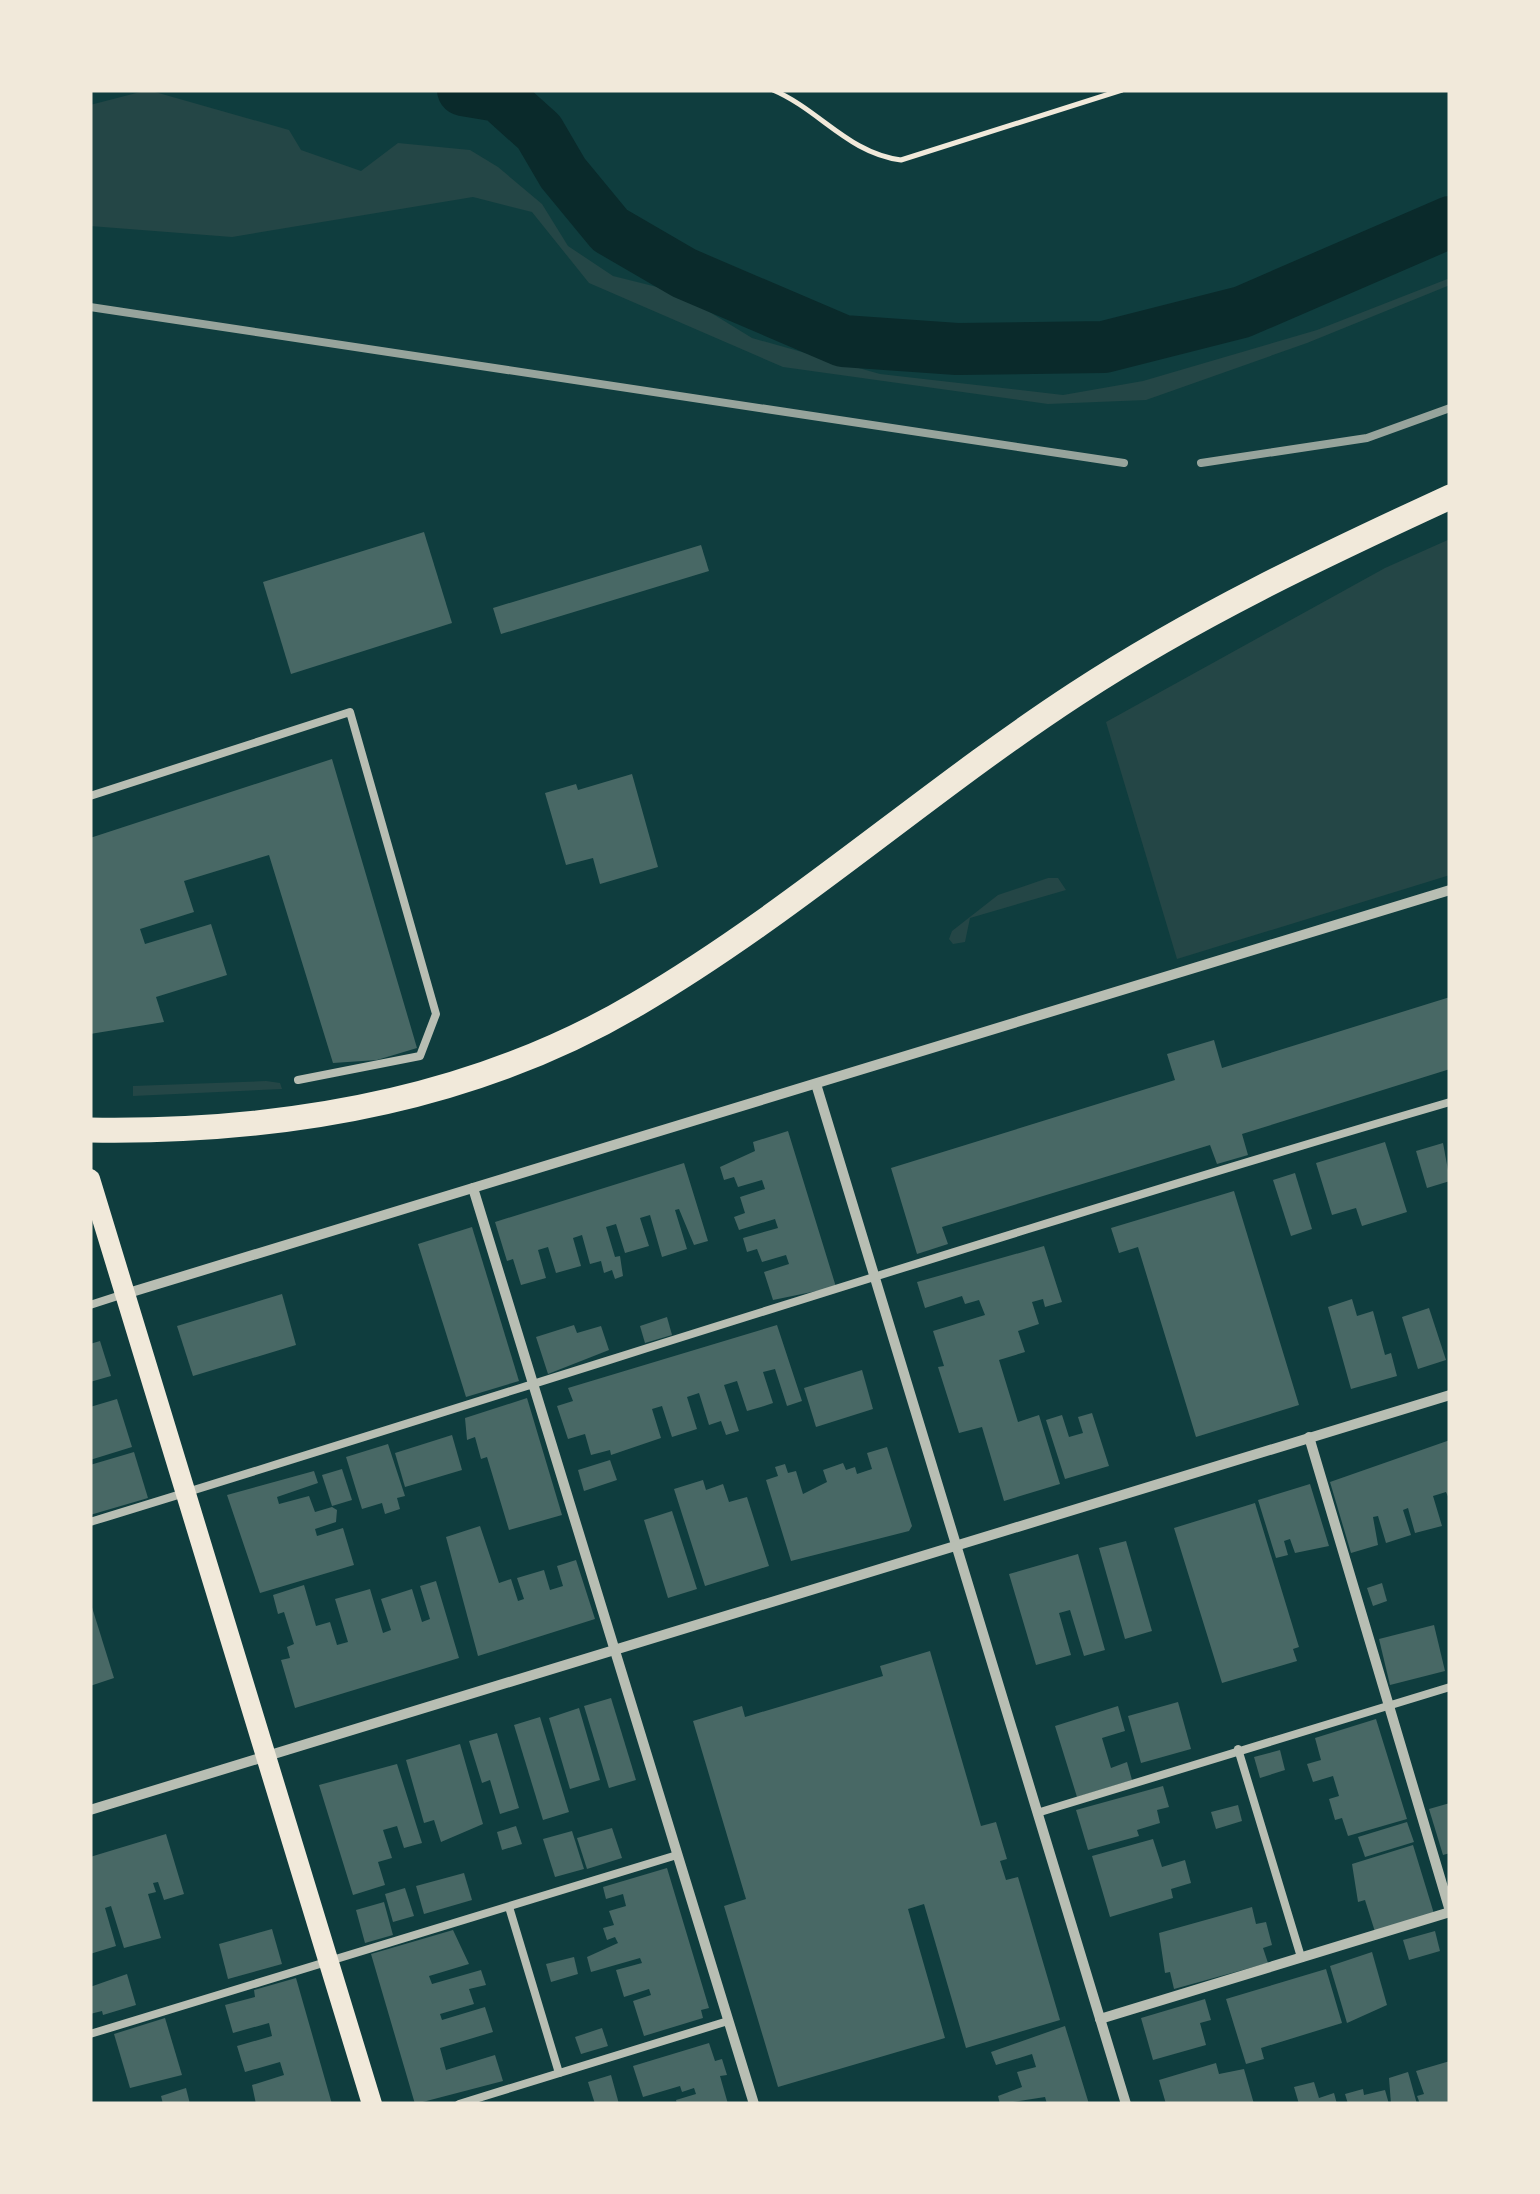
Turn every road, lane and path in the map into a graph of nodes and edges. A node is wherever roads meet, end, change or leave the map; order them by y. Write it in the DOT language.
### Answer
graph roads {
  1 [pos="774,90"];
  2 [pos="1122,90"];
  3 [pos="1450,498"];
  4 [pos="90,796"];
  5 [pos="1450,890"];
  6 [pos="298,1080"];
  7 [pos="816,1084"];
  8 [pos="1450,1102"];
  9 [pos="90,1130"];
  10 [pos="90,1180"];
  11 [pos="473,1188"];
  12 [pos="874,1276"];
  13 [pos="126,1294"];
  14 [pos="90,1305"];
  15 [pos="534,1388"];
  16 [pos="1450,1394"];
  17 [pos="1309,1438"];
  18 [pos="186,1493"];
  19 [pos="90,1522"];
  20 [pos="956,1545"];
  21 [pos="614,1650"];
  22 [pos="1450,1687"];
  23 [pos="1388,1705"];
  24 [pos="1238,1750"];
  25 [pos="266,1756"];
  26 [pos="90,1810"];
  27 [pos="1037,1812"];
  28 [pos="678,1855"];
  29 [pos="509,1906"];
  30 [pos="1450,1912"];
  31 [pos="1301,1957"];
  32 [pos="329,1961"];
  33 [pos="1100,2020"];
  34 [pos="728,2021"];
  35 [pos="90,2034"];
  36 [pos="559,2073"];
  37 [pos="372,2104"];
  38 [pos="458,2104"];
  39 [pos="754,2104"];
  40 [pos="1126,2104"];
  1 -- 2 [label="path"];
  3 -- 9 [label="main road"];
  4 -- 6 [label="lane"];
  5 -- 7 [label="street"];
  7 -- 11 [label="street"];
  7 -- 12 [label="street"];
  8 -- 12 [label="lane"];
  10 -- 13 [label="main road"];
  11 -- 13 [label="street"];
  11 -- 15 [label="street"];
  12 -- 15 [label="lane"];
  12 -- 20 [label="street"];
  13 -- 14 [label="lane"];
  13 -- 18 [label="main road"];
  15 -- 18 [label="lane"];
  15 -- 21 [label="street"];
  16 -- 17 [label="street"];
  17 -- 20 [label="street"];
  17 -- 23 [label="street"];
  18 -- 19 [label="lane"];
  18 -- 25 [label="main road"];
  20 -- 21 [label="street"];
  20 -- 27 [label="street"];
  21 -- 25 [label="street"];
  21 -- 28 [label="street"];
  22 -- 23 [label="lane"];
  23 -- 24 [label="lane"];
  23 -- 30 [label="street"];
  24 -- 27 [label="lane"];
  24 -- 31 [label="lane"];
  25 -- 26 [label="street"];
  25 -- 32 [label="main road"];
  27 -- 33 [label="street"];
  28 -- 29 [label="lane"];
  28 -- 34 [label="street"];
  29 -- 32 [label="lane"];
  29 -- 36 [label="lane"];
  30 -- 31 [label="street"];
  31 -- 33 [label="street"];
  32 -- 35 [label="lane"];
  32 -- 37 [label="main road"];
  33 -- 40 [label="street"];
  34 -- 36 [label="lane"];
  34 -- 39 [label="street"];
  36 -- 38 [label="lane"];
}
